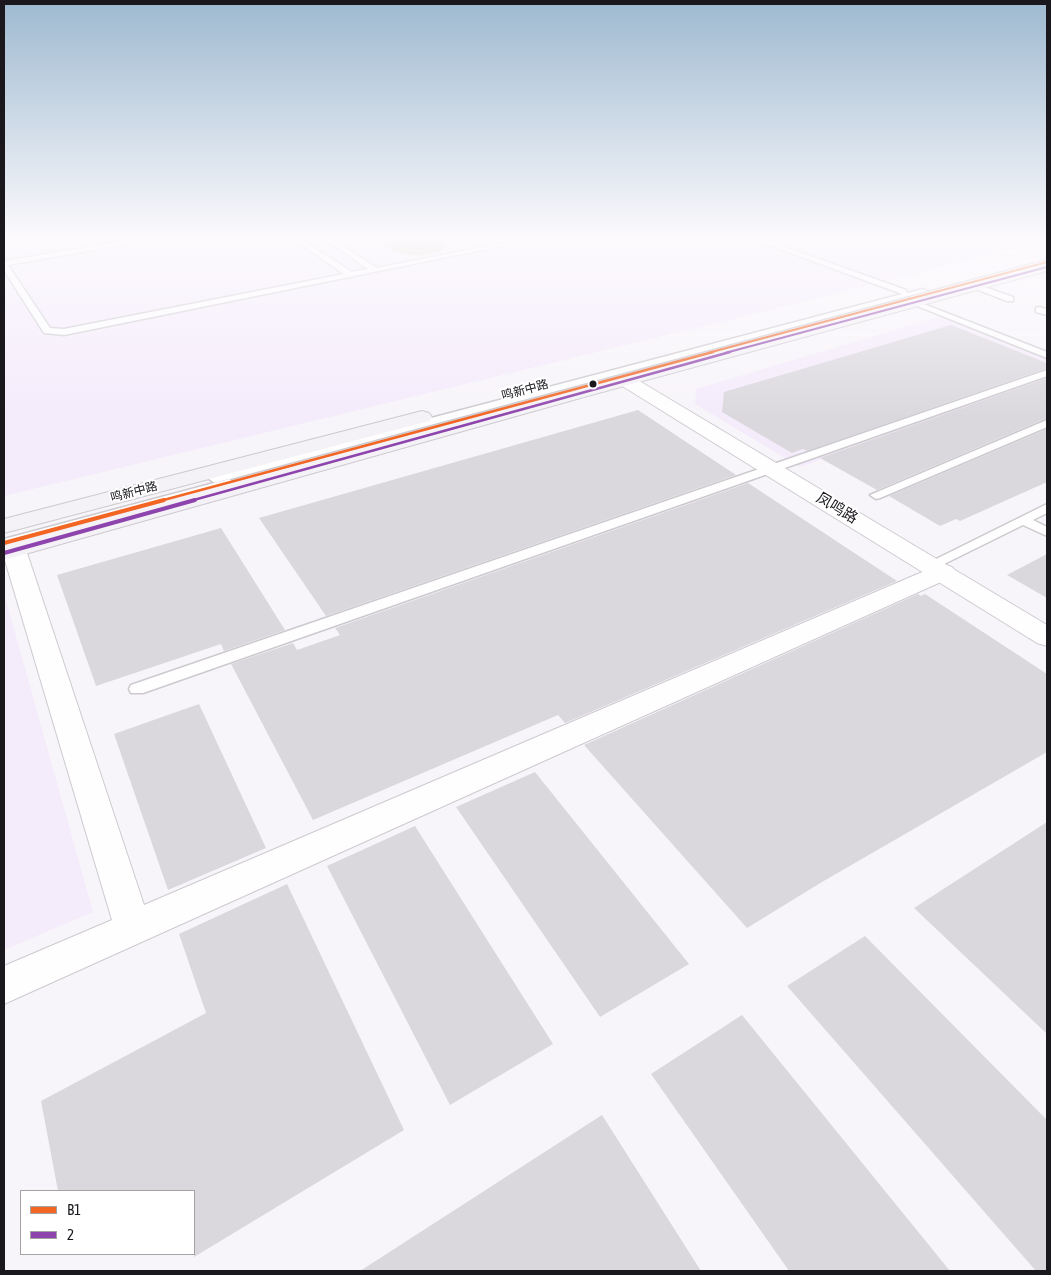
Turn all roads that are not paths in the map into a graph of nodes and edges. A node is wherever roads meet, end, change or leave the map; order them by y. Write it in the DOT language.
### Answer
graph roads {
  1 [pos="27,300"];
  2 [pos="224,300"];
  3 [pos="902,300"];
  4 [pos="903,300"];
  5 [pos="903,300"];
  6 [pos="912,300"];
  7 [pos="1047,355"];
  8 [pos="1047,373"];
  9 [pos="625,380"];
  10 [pos="1047,423"];
  11 [pos="773,470"];
  12 [pos="876,495"];
  13 [pos="1047,508"];
  14 [pos="1023,520"];
  15 [pos="1047,532"];
  16 [pos="6,541"];
  17 [pos="937,568"];
  18 [pos="1047,637"];
  19 [pos="137,689"];
  20 [pos="133,928"];
  21 [pos="4,985"];
  1 -- 2 [label="lane"];
  3 -- 16 [label="main road, 鸣新中路"];
  4 -- 9 [label="main road, 鸣新中路"];
  5 -- 16 [label="lane"];
  6 -- 7 [label="lane"];
  8 -- 11 [label="lane"];
  9 -- 11 [label="street, 凤鸣路"];
  9 -- 16 [label="main road, 鸣新中路"];
  10 -- 12 [label="lane"];
  11 -- 17 [label="street, 凤鸣路"];
  11 -- 19 [label="lane"];
  13 -- 14 [label="lane"];
  14 -- 15 [label="lane"];
  14 -- 17 [label="lane"];
  16 -- 20 [label="street"];
  17 -- 18 [label="street, 凤鸣路"];
  17 -- 20 [label="street"];
  20 -- 21 [label="street"];
}
